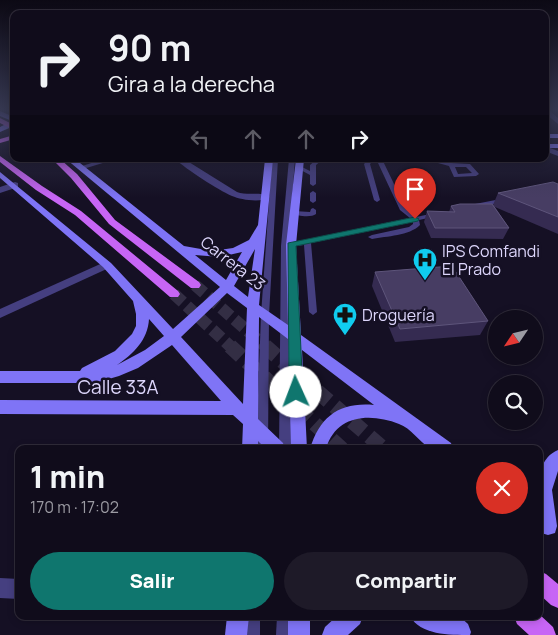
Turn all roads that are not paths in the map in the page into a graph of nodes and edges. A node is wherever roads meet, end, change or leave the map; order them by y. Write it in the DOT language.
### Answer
graph roads {
  1 [pos="0,158"];
  2 [pos="59,162"];
  3 [pos="74,162"];
  4 [pos="102,162"];
  5 [pos="184,162"];
  6 [pos="269,162"];
  7 [pos="275,162"];
  8 [pos="292,162"];
  9 [pos="316,162"];
  10 [pos="369,162"];
  11 [pos="381,162"];
  12 [pos="440,162"];
  13 [pos="300,163"];
  14 [pos="451,165"];
  15 [pos="83,168"];
  16 [pos="0,174"];
  17 [pos="313,174"];
  18 [pos="313,184"];
  19 [pos="15,185"];
  20 [pos="0,190"];
  21 [pos="266,198"];
  22 [pos="510,199"];
  23 [pos="377,200"];
  24 [pos="462,209"];
  25 [pos="313,210"];
  26 [pos="294,213"];
  27 [pos="443,213"];
  28 [pos="415,219"];
  29 [pos="262,226"];
  30 [pos="372,237"];
  31 [pos="256,239"];
  32 [pos="307,242"];
  33 [pos="176,245"];
  34 [pos="291,245"];
  35 [pos="107,265"];
  36 [pos="195,285"];
  37 [pos="227,287"];
  38 [pos="132,292"];
  39 [pos="174,294"];
  40 [pos="253,306"];
  41 [pos="313,312"];
  42 [pos="0,314"];
  43 [pos="265,315"];
  44 [pos="289,333"];
  45 [pos="171,336"];
  46 [pos="62,376"];
  47 [pos="0,377"];
  48 [pos="0,407"];
  49 [pos="237,408"];
  50 [pos="426,434"];
  51 [pos="259,436"];
  52 [pos="271,445"];
  53 [pos="285,445"];
  54 [pos="299,445"];
  55 [pos="319,445"];
  56 [pos="440,445"];
  57 [pos="558,458"];
  58 [pos="548,527"];
  59 [pos="543,585"];
  60 [pos="0,588"];
  61 [pos="15,588"];
  62 [pos="558,598"];
  63 [pos="238,620"];
  64 [pos="253,620"];
  65 [pos="284,620"];
  66 [pos="299,620"];
  67 [pos="348,620"];
  68 [pos="429,620"];
  69 [pos="448,620"];
  70 [pos="529,620"];
  71 [pos="236,635"];
  72 [pos="252,635"];
  73 [pos="284,635"];
  74 [pos="299,635"];
  75 [pos="333,635"];
  76 [pos="455,635"];
  77 [pos="462,635"];
  78 [pos="545,635"];
  1 -- 39 [label="main road"];
  2 -- 36 [label="main road"];
  3 -- 15 [label="main road, Carrera 23"];
  4 -- 15 [label="street"];
  5 -- 21 [label="street"];
  6 -- 21 [label="main road"];
  7 -- 43 [label="lane"];
  8 -- 44 [label="lane"];
  9 -- 17 [label="lane"];
  10 -- 23 [label="lane"];
  11 -- 28 [label="lane"];
  12 -- 14 [label="lane"];
  13 -- 17 [label="lane"];
  13 -- 26 [label="main road"];
  15 -- 33 [label="main road, Carrera 23"];
  16 -- 19 [label="main road"];
  17 -- 18 [label="lane"];
  19 -- 20 [label="street"];
  19 -- 35 [label="main road"];
  21 -- 29 [label="main road"];
  22 -- 24 [label="lane"];
  25 -- 26 [label="lane"];
  26 -- 34 [label="main road"];
  27 -- 28 [label="lane"];
  28 -- 30 [label="lane"];
  28 -- 32 [label="lane"];
  29 -- 31 [label="main road, Calle 33A"];
  29 -- 40 [label="main road"];
  31 -- 33 [label="main road"];
  31 -- 37 [label="main road, Calle 33A"];
  32 -- 34 [label="lane"];
  32 -- 41 [label="lane"];
  33 -- 37 [label="main road, Carrera 23"];
  34 -- 44 [label="main road"];
  35 -- 38 [label="main road"];
  35 -- 42 [label="street"];
  37 -- 40 [label="main road, Carrera 23"];
  37 -- 45 [label="main road, Calle 33A"];
  38 -- 45 [label="main road"];
  38 -- 46 [label="main road"];
  40 -- 43 [label="main road, Carrera 23"];
  40 -- 51 [label="main road"];
  43 -- 44 [label="main road, Carrera 23"];
  43 -- 51 [label="lane"];
  44 -- 50 [label="main road, Carrera 23"];
  44 -- 53 [label="lane"];
  44 -- 54 [label="main road"];
  45 -- 46 [label="main road, Calle 33A"];
  45 -- 49 [label="main road"];
  46 -- 47 [label="main road, Calle 33A"];
  48 -- 49 [label="main road, Calle 33A"];
  49 -- 51 [label="main road"];
  50 -- 55 [label="main road"];
  50 -- 56 [label="main road, Carrera 23"];
  51 -- 52 [label="main road"];
  57 -- 58 [label="main road"];
  59 -- 62 [label="main road"];
  60 -- 61 [label="street"];
  63 -- 71 [label="main road"];
  64 -- 72 [label="lane"];
  65 -- 73 [label="lane"];
  66 -- 74 [label="main road"];
  67 -- 75 [label="main road"];
  68 -- 76 [label="main road"];
  69 -- 77 [label="main road"];
  70 -- 78 [label="main road"];
}
